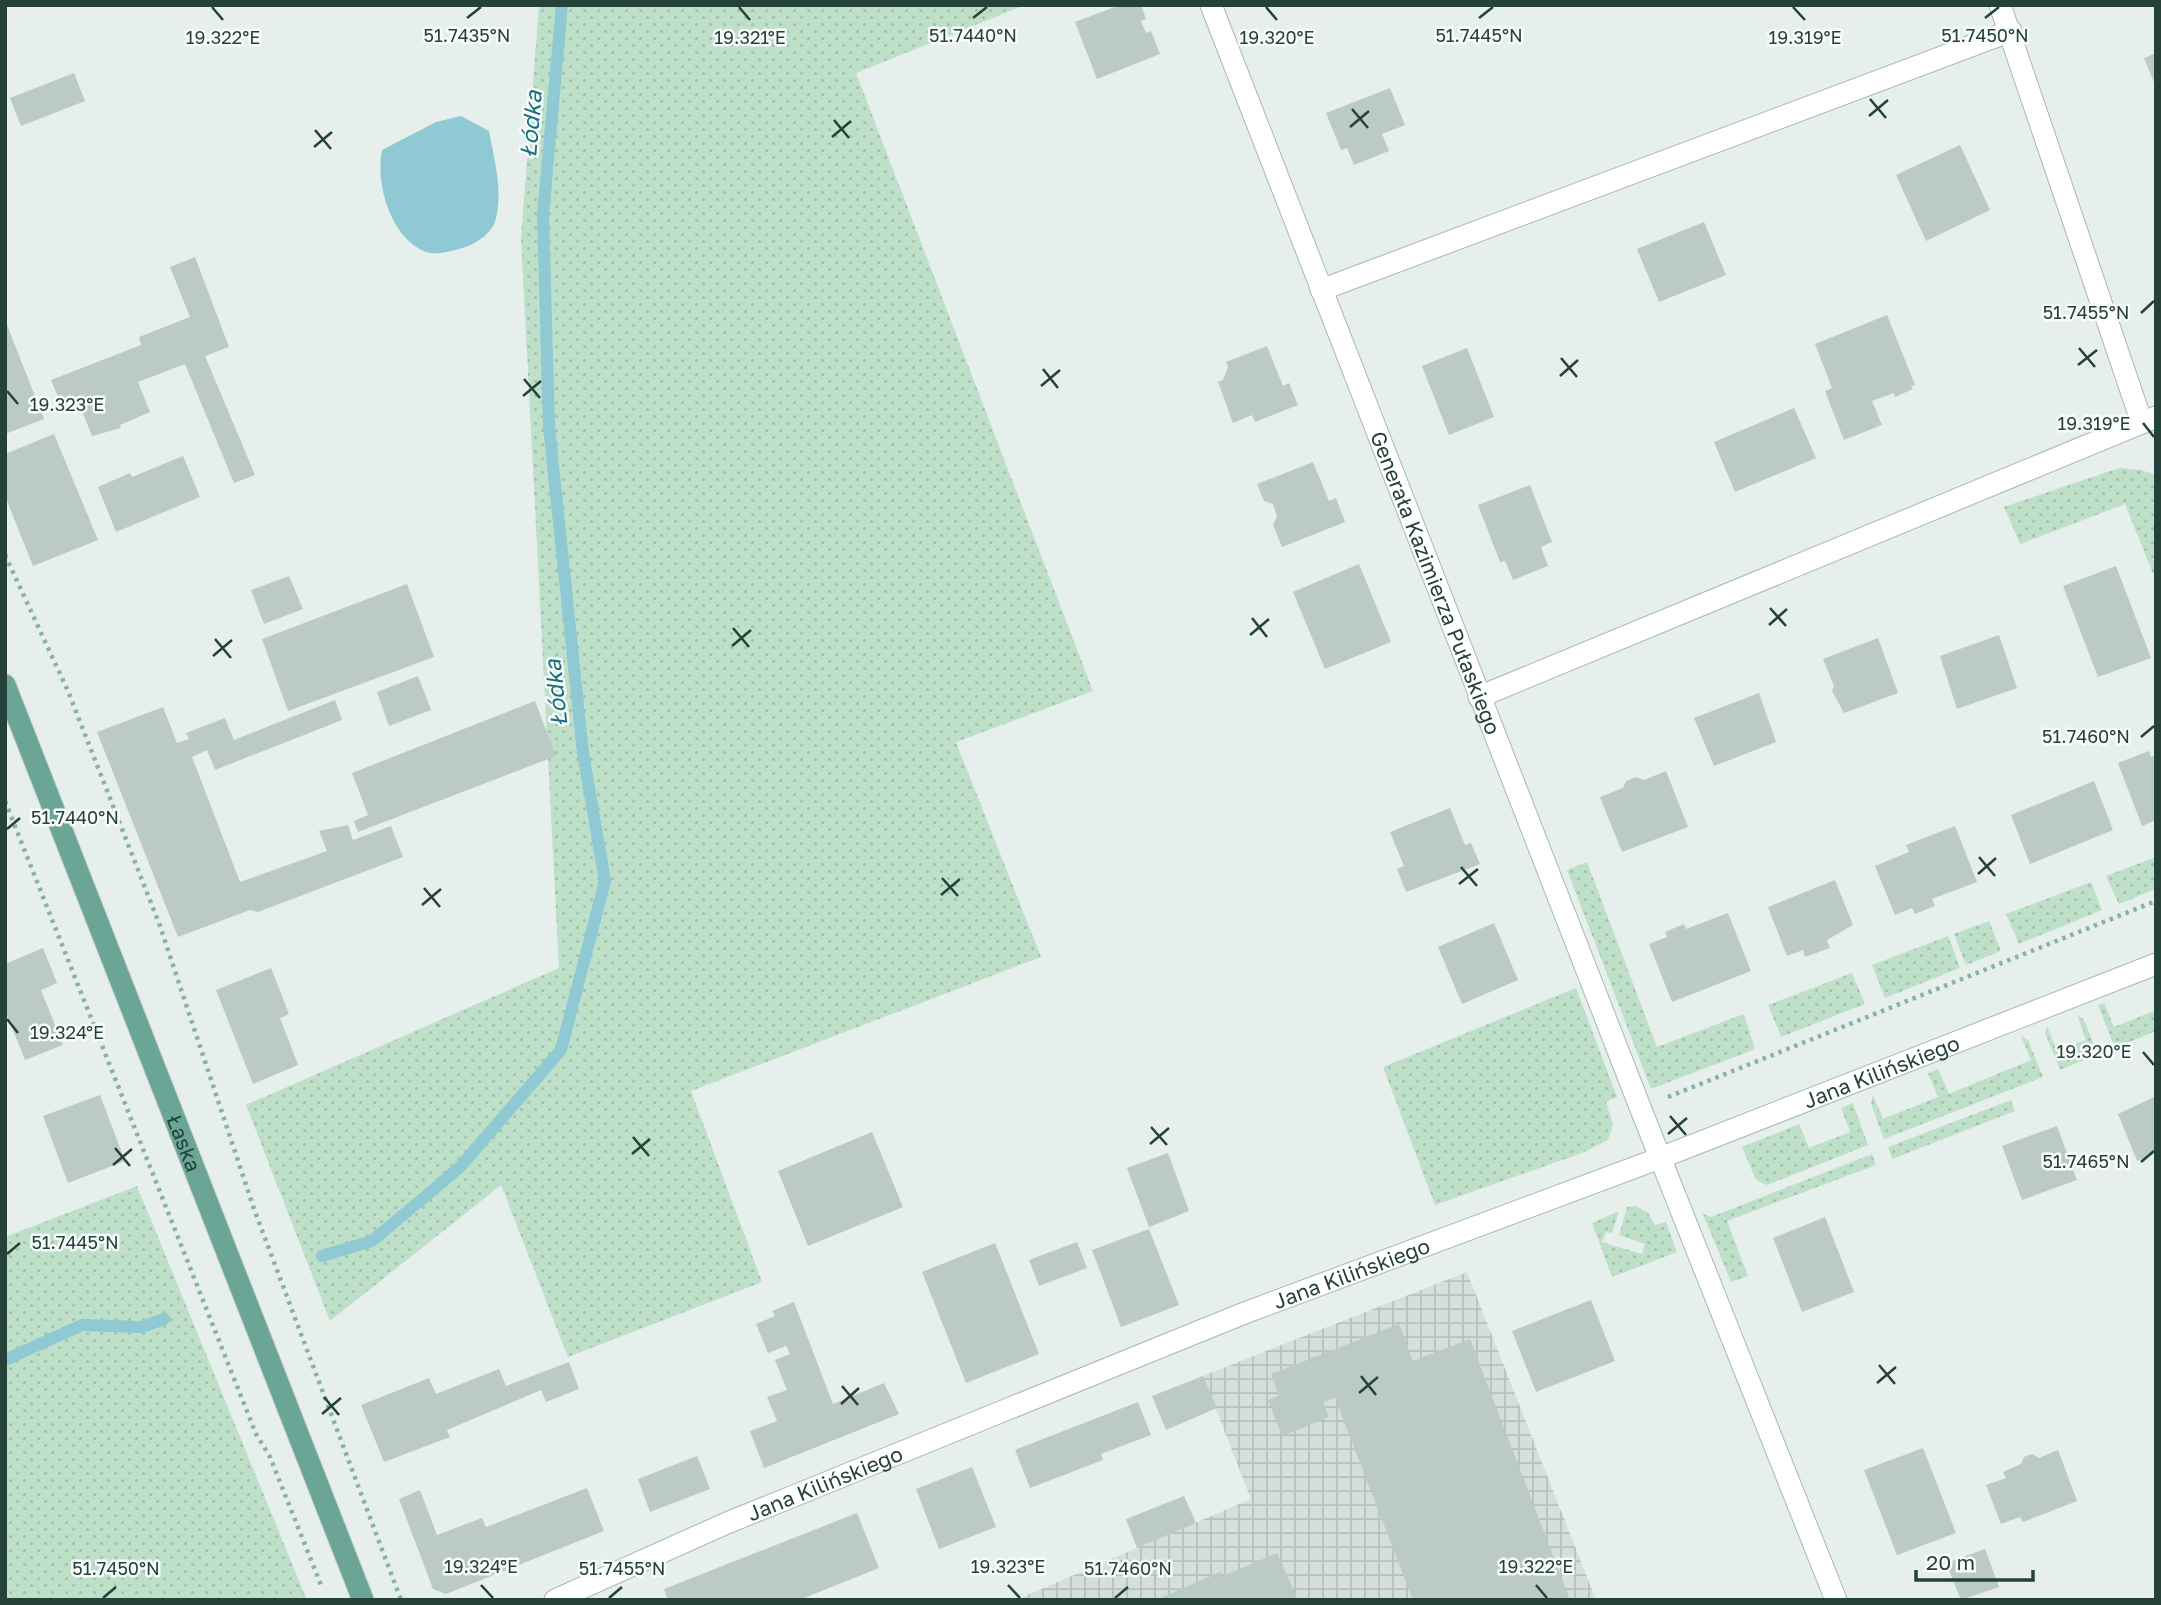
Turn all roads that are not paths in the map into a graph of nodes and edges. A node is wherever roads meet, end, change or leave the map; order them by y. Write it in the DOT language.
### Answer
graph roads {
  1 [pos="2000,5"];
  2 [pos="1214,6"];
  3 [pos="2011,31"];
  4 [pos="1321,290"];
  5 [pos="2149,420"];
  6 [pos="5,685"];
  7 [pos="1479,697"];
  8 [pos="2156,964"];
  9 [pos="1660,1158"];
  10 [pos="363,1600"];
  11 [pos="555,1600"];
  12 [pos="1836,1600"];
  1 -- 3 [label="street"];
  2 -- 4 [label="street, Generała Kazimierza Pułaskiego"];
  3 -- 4 [label="street"];
  3 -- 5 [label="street"];
  4 -- 7 [label="street, Generała Kazimierza Pułaskiego"];
  5 -- 7 [label="street"];
  6 -- 10 [label="main road, Łaska"];
  7 -- 9 [label="street, Generała Kazimierza Pułaskiego"];
  8 -- 9 [label="street, Jana Kilińskiego"];
  9 -- 11 [label="street, Jana Kilińskiego"];
  9 -- 12 [label="street, Generała Kazimierza Pułaskiego"];
}
